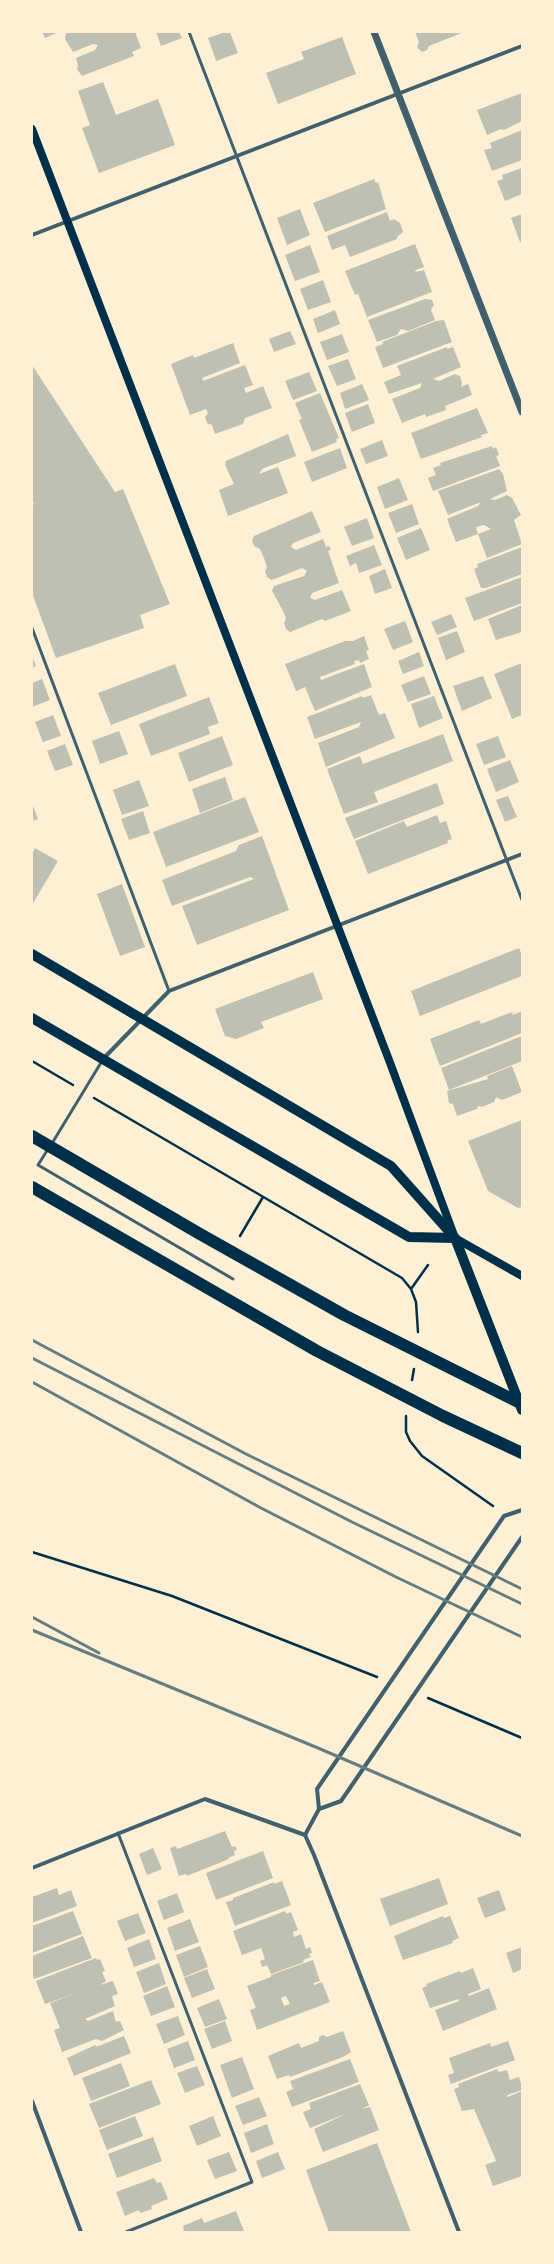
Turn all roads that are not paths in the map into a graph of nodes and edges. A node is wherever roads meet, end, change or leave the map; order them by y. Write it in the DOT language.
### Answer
graph roads {
  1 [pos="189,32"];
  2 [pos="374,32"];
  3 [pos="522,46"];
  4 [pos="398,94"];
  5 [pos="32,129"];
  6 [pos="237,156"];
  7 [pos="67,221"];
  8 [pos="32,235"];
  9 [pos="522,412"];
  10 [pos="32,628"];
  11 [pos="522,854"];
  12 [pos="506,860"];
  13 [pos="522,900"];
  14 [pos="338,925"];
  15 [pos="32,954"];
  16 [pos="169,991"];
  17 [pos="32,1018"];
  18 [pos="143,1018"];
  19 [pos="103,1059"];
  20 [pos="32,1136"];
  21 [pos="32,1187"];
  22 [pos="455,1238"];
  23 [pos="522,1276"];
  24 [pos="233,1279"];
  25 [pos="522,1404"];
  26 [pos="522,1410"];
  27 [pos="522,1453"];
  28 [pos="522,1510"];
  29 [pos="522,1537"];
  30 [pos="319,1809"];
  31 [pos="118,1833"];
  32 [pos="305,1835"];
  33 [pos="32,1868"];
  34 [pos="32,2102"];
  35 [pos="81,2232"];
  36 [pos="126,2232"];
  37 [pos="459,2232"];
  1 -- 6 [label="lane"];
  2 -- 4 [label="street"];
  3 -- 4 [label="street"];
  4 -- 6 [label="street"];
  4 -- 9 [label="street"];
  5 -- 7 [label="main road"];
  6 -- 7 [label="street"];
  6 -- 12 [label="lane"];
  7 -- 8 [label="street"];
  7 -- 14 [label="main road"];
  10 -- 16 [label="lane"];
  11 -- 12 [label="street"];
  12 -- 13 [label="lane"];
  12 -- 14 [label="street"];
  14 -- 16 [label="street"];
  14 -- 22 [label="main road"];
  15 -- 18 [label="main road"];
  16 -- 18 [label="street"];
  17 -- 19 [label="main road"];
  18 -- 19 [label="street"];
  18 -- 22 [label="main road"];
  19 -- 22 [label="main road"];
  19 -- 24 [label="lane"];
  20 -- 25 [label="highway"];
  21 -- 27 [label="highway"];
  22 -- 23 [label="main road"];
  22 -- 26 [label="main road"];
  28 -- 30 [label="street"];
  29 -- 30 [label="street"];
  30 -- 32 [label="street"];
  31 -- 32 [label="street"];
  31 -- 33 [label="street"];
  31 -- 36 [label="lane"];
  32 -- 37 [label="street"];
  34 -- 35 [label="street"];
}
